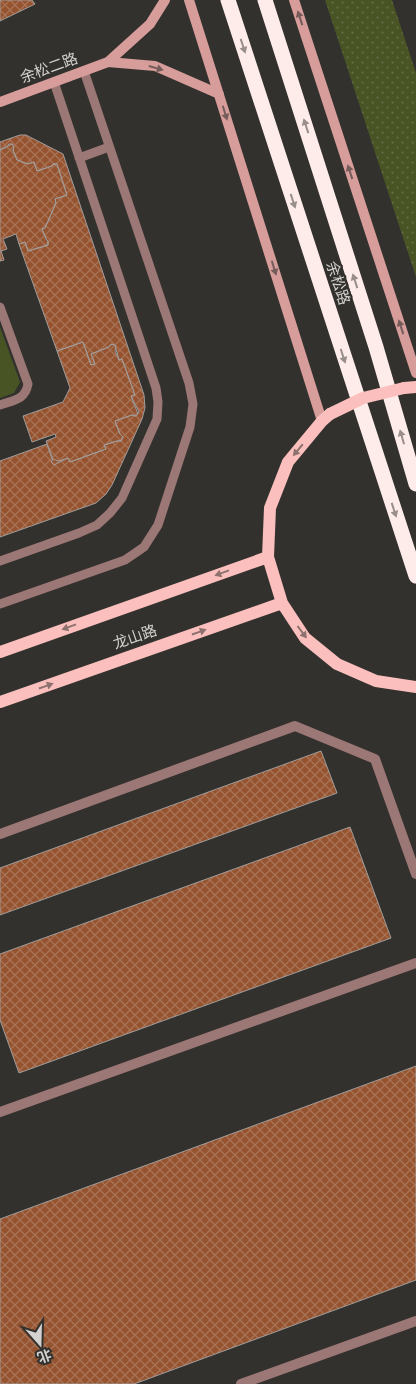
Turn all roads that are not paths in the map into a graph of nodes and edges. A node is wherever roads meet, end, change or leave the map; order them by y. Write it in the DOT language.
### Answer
graph roads {
  1 [pos="165,0"];
  2 [pos="189,0"];
  3 [pos="228,0"];
  4 [pos="265,0"];
  5 [pos="294,0"];
  6 [pos="108,62"];
  7 [pos="84,71"];
  8 [pos="54,82"];
  9 [pos="219,94"];
  10 [pos="0,102"];
  11 [pos="109,147"];
  12 [pos="79,158"];
  13 [pos="0,307"];
  14 [pos="416,373"];
  15 [pos="410,388"];
  16 [pos="0,405"];
  17 [pos="326,418"];
  18 [pos="416,484"];
  19 [pos="268,557"];
  20 [pos="0,561"];
  21 [pos="416,576"];
  22 [pos="282,603"];
  23 [pos="0,604"];
  24 [pos="0,652"];
  25 [pos="416,687"];
  26 [pos="0,702"];
  27 [pos="0,834"];
  28 [pos="416,874"];
  29 [pos="416,963"];
  30 [pos="0,1112"];
  31 [pos="416,1321"];
  32 [pos="241,1384"];
  1 -- 6 [label="main road"];
  2 -- 9 [label="main road"];
  3 -- 21 [label="highway, 余松路, one-way"];
  18 -- 4 [label="highway, 余松路, one-way"];
  14 -- 5 [label="main road, one-way"];
  6 -- 7 [label="main road, 余松二路"];
  6 -- 9 [label="main road, one-way"];
  7 -- 8 [label="main road, 余松二路"];
  7 -- 11 [label="lane"];
  8 -- 10 [label="main road, 余松二路"];
  8 -- 12 [label="lane"];
  9 -- 17 [label="main road, one-way"];
  11 -- 12 [label="lane"];
  11 -- 23 [label="lane"];
  12 -- 20 [label="lane"];
  13 -- 16 [label="lane"];
  15 -- 17 [label="main road, bridge"];
  17 -- 19 [label="main road, one-way"];
  19 -- 22 [label="main road"];
  19 -- 24 [label="main road, 龙山路, one-way"];
  22 -- 25 [label="main road, one-way"];
  26 -- 22 [label="main road, 龙山路, one-way"];
  27 -- 28 [label="street"];
  29 -- 30 [label="street"];
  31 -- 32 [label="street"];
}
